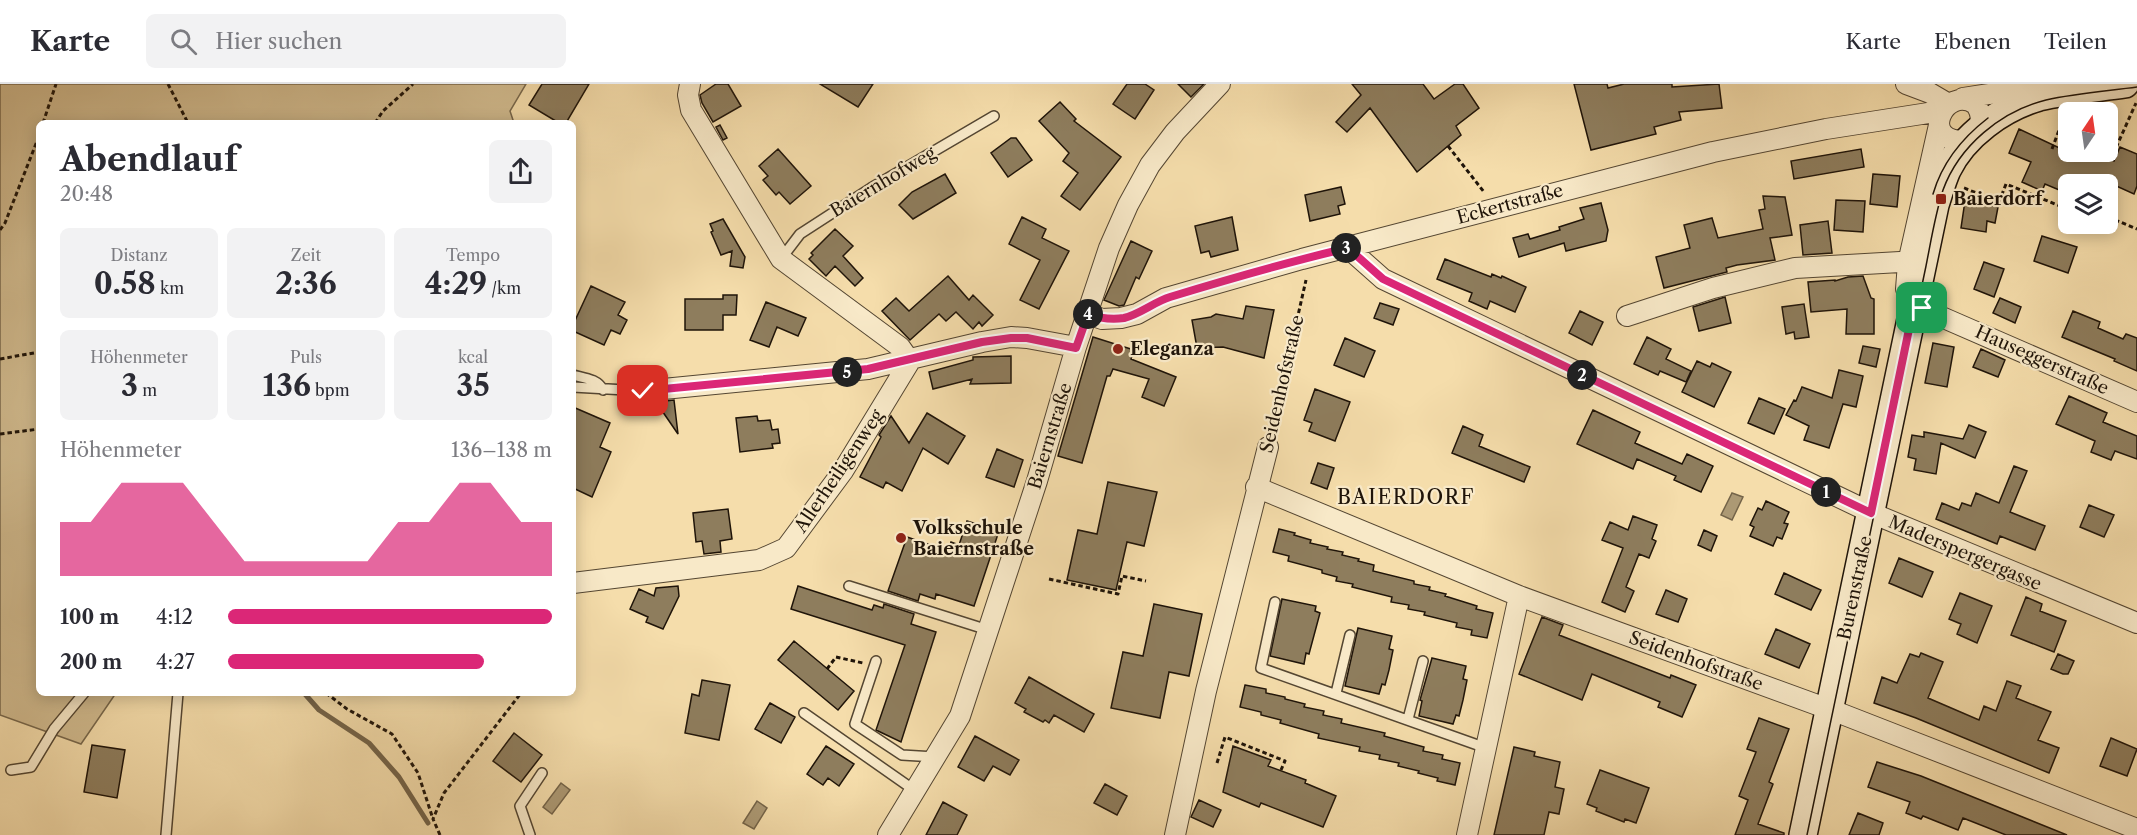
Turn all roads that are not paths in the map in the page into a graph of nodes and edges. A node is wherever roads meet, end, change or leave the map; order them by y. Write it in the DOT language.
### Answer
graph roads {
  1 [pos="690,84"];
  2 [pos="1220,84"];
  3 [pos="1906,84"];
  4 [pos="2125,84"];
  5 [pos="2058,102"];
  6 [pos="2060,102"];
  7 [pos="1951,103"];
  8 [pos="994,116"];
  9 [pos="1973,136"];
  10 [pos="1348,248"];
  11 [pos="781,259"];
  12 [pos="1915,265"];
  13 [pos="1914,305"];
  14 [pos="1088,314"];
  15 [pos="1627,316"];
  16 [pos="1076,348"];
  17 [pos="910,361"];
  18 [pos="576,376"];
  19 [pos="576,387"];
  20 [pos="603,390"];
  21 [pos="643,391"];
  22 [pos="2137,402"];
  23 [pos="1268,447"];
  24 [pos="1256,488"];
  25 [pos="1871,513"];
  26 [pos="576,583"];
  27 [pos="849,586"];
  28 [pos="1519,596"];
  29 [pos="1275,602"];
  30 [pos="2137,623"];
  31 [pos="988,630"];
  32 [pos="1350,635"];
  33 [pos="1423,661"];
  34 [pos="876,664"];
  35 [pos="1336,693"];
  36 [pos="82,696"];
  37 [pos="178,696"];
  38 [pos="1829,710"];
  39 [pos="804,714"];
  40 [pos="1408,719"];
  41 [pos="1486,748"];
  42 [pos="935,757"];
  43 [pos="11,770"];
  44 [pos="542,772"];
  45 [pos="914,790"];
  46 [pos="2137,829"];
  47 [pos="166,835"];
  48 [pos="530,835"];
  49 [pos="888,835"];
  50 [pos="1175,835"];
  51 [pos="1467,835"];
  52 [pos="1803,835"];
  1 -- 11 [label="street"];
  2 -- 14 [label="street, Baiernstraße"];
  3 -- 7 [label="street"];
  4 -- 6 [label="street, Eckertstraße"];
  5 -- 9 [label="street, Eckertstraße"];
  6 -- 7 [label="street, Eckertstraße"];
  7 -- 9 [label="street"];
  7 -- 9 [label="street"];
  7 -- 10 [label="street, Eckertstraße"];
  7 -- 12 [label="street, Burenstraße"];
  8 -- 11 [label="lane, Baiernhofweg"];
  9 -- 12 [label="street, Burenstraße"];
  10 -- 14 [label="street, Eckertstraße"];
  10 -- 25 [label="street, Maderspergergasse"];
  11 -- 17 [label="street"];
  12 -- 13 [label="street, Burenstraße"];
  12 -- 15 [label="street"];
  13 -- 22 [label="street, Hauseggerstraße"];
  13 -- 25 [label="street, Burenstraße"];
  14 -- 16 [label="street, Baiernstraße"];
  16 -- 17 [label="street"];
  16 -- 31 [label="street, Baiernstraße"];
  17 -- 21 [label="street"];
  17 -- 26 [label="street, Allerheiligenweg"];
  18 -- 20 [label="lane"];
  19 -- 20 [label="lane"];
  20 -- 21 [label="lane"];
  23 -- 24 [label="street, Seidenhofstraße"];
  24 -- 28 [label="street, Seidenhofstraße"];
  24 -- 50 [label="street, Seidenhofstraße"];
  25 -- 30 [label="street, Maderspergergasse"];
  25 -- 38 [label="street, Burenstraße"];
  27 -- 31 [label="lane"];
  28 -- 38 [label="street, Seidenhofstraße"];
  28 -- 41 [label="street"];
  29 -- 35 [label="lane"];
  31 -- 42 [label="street, Baiernstraße"];
  32 -- 35 [label="lane"];
  33 -- 40 [label="lane"];
  34 -- 42 [label="lane"];
  35 -- 40 [label="lane"];
  36 -- 43 [label="lane"];
  37 -- 47 [label="lane"];
  38 -- 46 [label="street, Seidenhofstraße"];
  38 -- 52 [label="street, Burenstraße"];
  39 -- 45 [label="lane"];
  40 -- 41 [label="lane"];
  41 -- 51 [label="street"];
  42 -- 45 [label="street, Baiernstraße"];
  44 -- 48 [label="lane"];
  45 -- 49 [label="street, Baiernstraße"];
}
